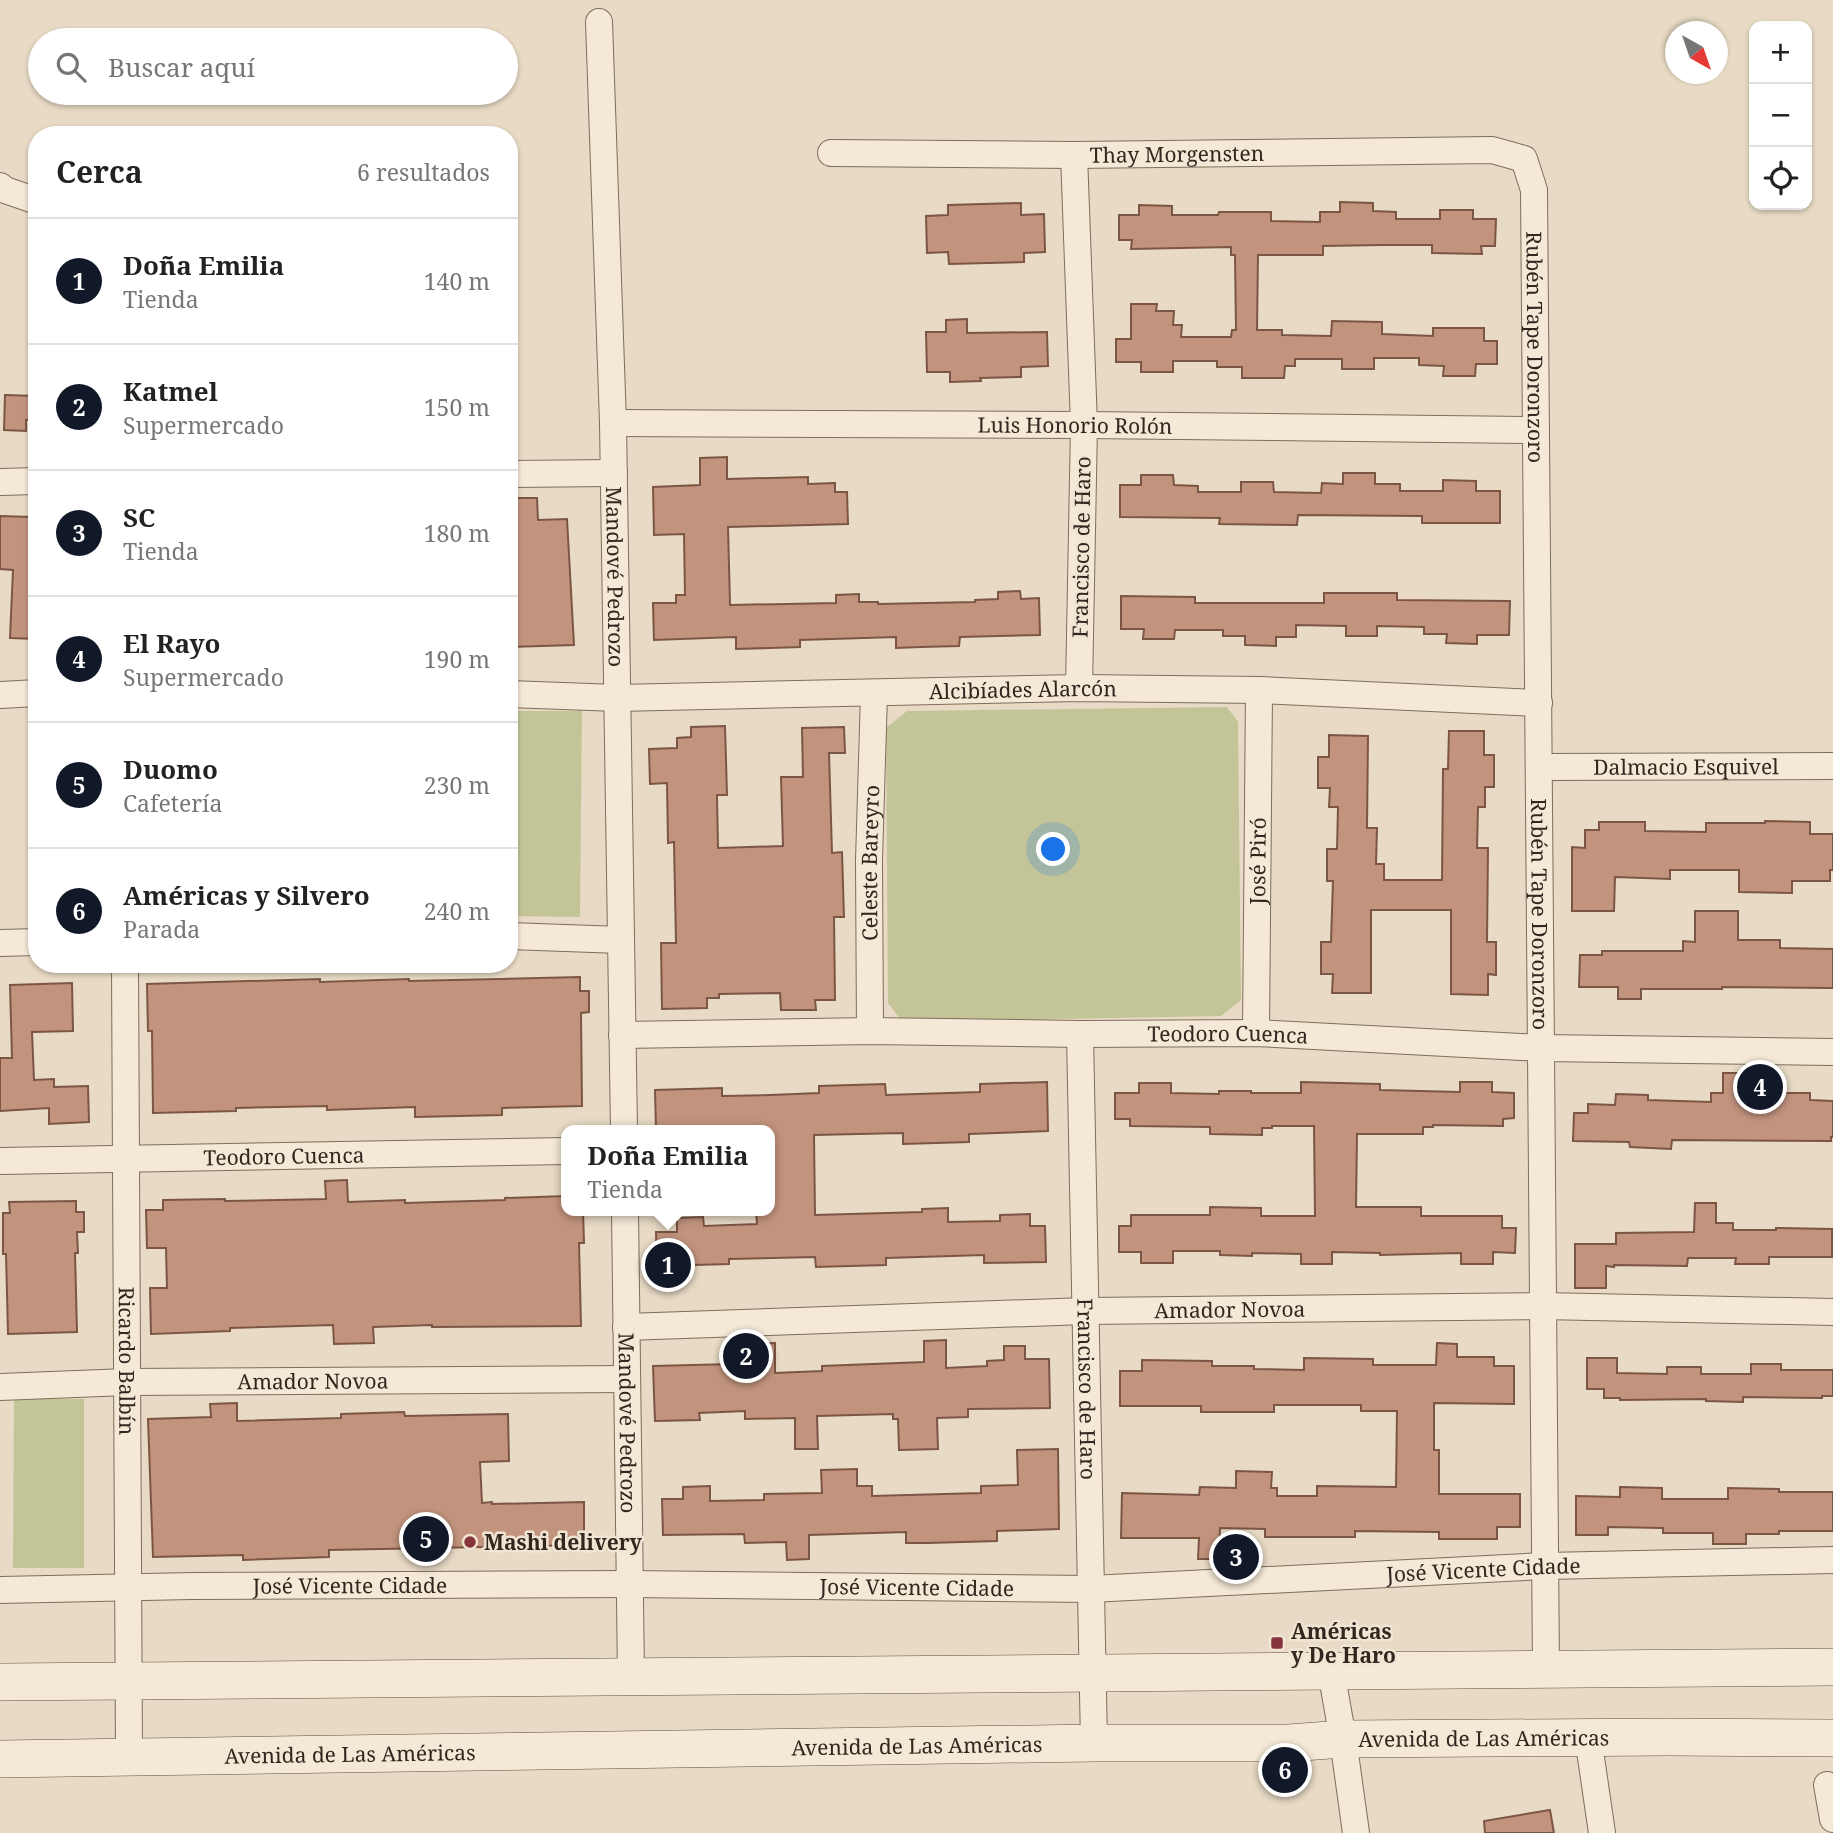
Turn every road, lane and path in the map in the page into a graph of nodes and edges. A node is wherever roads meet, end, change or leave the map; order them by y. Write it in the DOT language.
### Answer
graph roads {
  1 [pos="599,22"];
  2 [pos="831,153"];
  3 [pos="1074,155"];
  4 [pos="1524,159"];
  5 [pos="0,186"];
  6 [pos="28,198"];
  7 [pos="614,423"];
  8 [pos="1084,425"];
  9 [pos="1536,430"];
  10 [pos="614,473"];
  11 [pos="518,474"];
  12 [pos="28,481"];
  13 [pos="0,482"];
  14 [pos="1079,688"];
  15 [pos="1259,690"];
  16 [pos="28,693"];
  17 [pos="874,693"];
  18 [pos="518,694"];
  19 [pos="0,695"];
  20 [pos="617,698"];
  21 [pos="1539,703"];
  22 [pos="1833,766"];
  23 [pos="1539,767"];
  24 [pos="518,936"];
  25 [pos="621,940"];
  26 [pos="28,942"];
  27 [pos="0,943"];
  28 [pos="125,973"];
  29 [pos="870,1031"];
  30 [pos="1256,1033"];
  31 [pos="1080,1034"];
  32 [pos="622,1035"];
  33 [pos="1541,1048"];
  34 [pos="1833,1052"];
  35 [pos="624,1125"];
  36 [pos="561,1151"];
  37 [pos="126,1158"];
  38 [pos="0,1161"];
  39 [pos="625,1216"];
  40 [pos="1544,1306"];
  41 [pos="1086,1311"];
  42 [pos="1833,1312"];
  43 [pos="626,1327"];
  44 [pos="627,1379"];
  45 [pos="127,1382"];
  46 [pos="0,1387"];
  47 [pos="1833,1560"];
  48 [pos="1545,1566"];
  49 [pos="630,1584"];
  50 [pos="128,1588"];
  51 [pos="1091,1588"];
  52 [pos="0,1590"];
  53 [pos="1833,1667"];
  54 [pos="1546,1670"];
  55 [pos="1331,1671"];
  56 [pos="1093,1673"];
  57 [pos="631,1677"];
  58 [pos="128,1681"];
  59 [pos="0,1682"];
  60 [pos="1588,1737"];
  61 [pos="1833,1738"];
  62 [pos="1343,1739"];
  63 [pos="1094,1743"];
  64 [pos="129,1757"];
  65 [pos="0,1759"];
  66 [pos="1827,1785"];
  67 [pos="1833,1819"];
  68 [pos="1356,1833"];
  69 [pos="1602,1833"];
  1 -- 7 [label="street, Mandové Pedrozo"];
  2 -- 3 [label="street, Thay Morgensten"];
  3 -- 4 [label="street, Thay Morgensten"];
  3 -- 8 [label="street, Francisco de Haro"];
  4 -- 9 [label="street, Rubén Tape Doronzoro"];
  5 -- 6 [label="street"];
  7 -- 8 [label="street, Luis Honorio Rolón"];
  7 -- 10 [label="street, Mandové Pedrozo"];
  8 -- 9 [label="street, Luis Honorio Rolón"];
  8 -- 14 [label="street, Francisco de Haro"];
  9 -- 21 [label="street, Rubén Tape Doronzoro"];
  10 -- 11 [label="street"];
  10 -- 20 [label="street, Mandové Pedrozo"];
  12 -- 13 [label="street"];
  14 -- 15 [label="street, Alcibíades Alarcón"];
  14 -- 17 [label="street, Alcibíades Alarcón"];
  15 -- 21 [label="street, Alcibíades Alarcón"];
  15 -- 30 [label="street, José Piró"];
  16 -- 19 [label="street"];
  17 -- 20 [label="street, Alcibíades Alarcón"];
  17 -- 29 [label="street, Celeste Bareyro"];
  18 -- 20 [label="street, Alcibíades Alarcón"];
  20 -- 25 [label="street, Mandové Pedrozo"];
  21 -- 23 [label="street, Rubén Tape Doronzoro"];
  22 -- 23 [label="street, Dalmacio Esquivel"];
  23 -- 33 [label="street, Rubén Tape Doronzoro"];
  24 -- 25 [label="street"];
  25 -- 32 [label="street, Mandové Pedrozo"];
  26 -- 27 [label="street"];
  28 -- 37 [label="street, Ricardo Balbín"];
  29 -- 31 [label="street, Teodoro Cuenca"];
  29 -- 32 [label="street, Teodoro Cuenca"];
  30 -- 31 [label="street, Teodoro Cuenca"];
  30 -- 33 [label="street, Teodoro Cuenca"];
  31 -- 41 [label="street, Francisco de Haro"];
  32 -- 35 [label="street, Mandové Pedrozo"];
  33 -- 34 [label="street, Teodoro Cuenca"];
  33 -- 40 [label="street, Rubén Tape Doronzoro"];
  36 -- 37 [label="street, Teodoro Cuenca"];
  37 -- 38 [label="street, Teodoro Cuenca"];
  37 -- 45 [label="street, Ricardo Balbín"];
  39 -- 43 [label="street, Mandové Pedrozo"];
  40 -- 41 [label="street, Amador Novoa"];
  40 -- 42 [label="street, Amador Novoa"];
  40 -- 48 [label="street, Rubén Tape Doronzoro"];
  41 -- 43 [label="street, Amador Novoa"];
  41 -- 51 [label="street, Francisco de Haro"];
  43 -- 44 [label="street, Mandové Pedrozo"];
  44 -- 45 [label="street, Amador Novoa"];
  44 -- 49 [label="street, Mandové Pedrozo"];
  45 -- 46 [label="street, Amador Novoa"];
  45 -- 50 [label="street, Ricardo Balbín"];
  47 -- 48 [label="street, José Vicente Cidade"];
  48 -- 51 [label="street, José Vicente Cidade"];
  48 -- 54 [label="street, Rubén Tape Doronzoro"];
  49 -- 50 [label="street, José Vicente Cidade"];
  49 -- 51 [label="street, José Vicente Cidade"];
  49 -- 57 [label="street, Mandové Pedrozo"];
  50 -- 52 [label="street, José Vicente Cidade"];
  50 -- 58 [label="street, Ricardo Balbín"];
  51 -- 56 [label="street, Francisco de Haro"];
  53 -- 54 [label="main road"];
  54 -- 55 [label="main road"];
  55 -- 56 [label="main road"];
  55 -- 62 [label="street"];
  56 -- 57 [label="main road"];
  56 -- 63 [label="street, Francisco de Haro"];
  57 -- 58 [label="main road"];
  58 -- 59 [label="main road"];
  58 -- 64 [label="street, Ricardo Balbín"];
  60 -- 61 [label="main road, Avenida de Las Américas"];
  60 -- 62 [label="main road, Avenida de Las Américas"];
  60 -- 69 [label="street"];
  62 -- 63 [label="main road, Avenida de Las Américas"];
  62 -- 68 [label="street"];
  63 -- 64 [label="main road, Avenida de Las Américas"];
  64 -- 65 [label="main road, Avenida de Las Américas"];
  66 -- 67 [label="street"];
}
